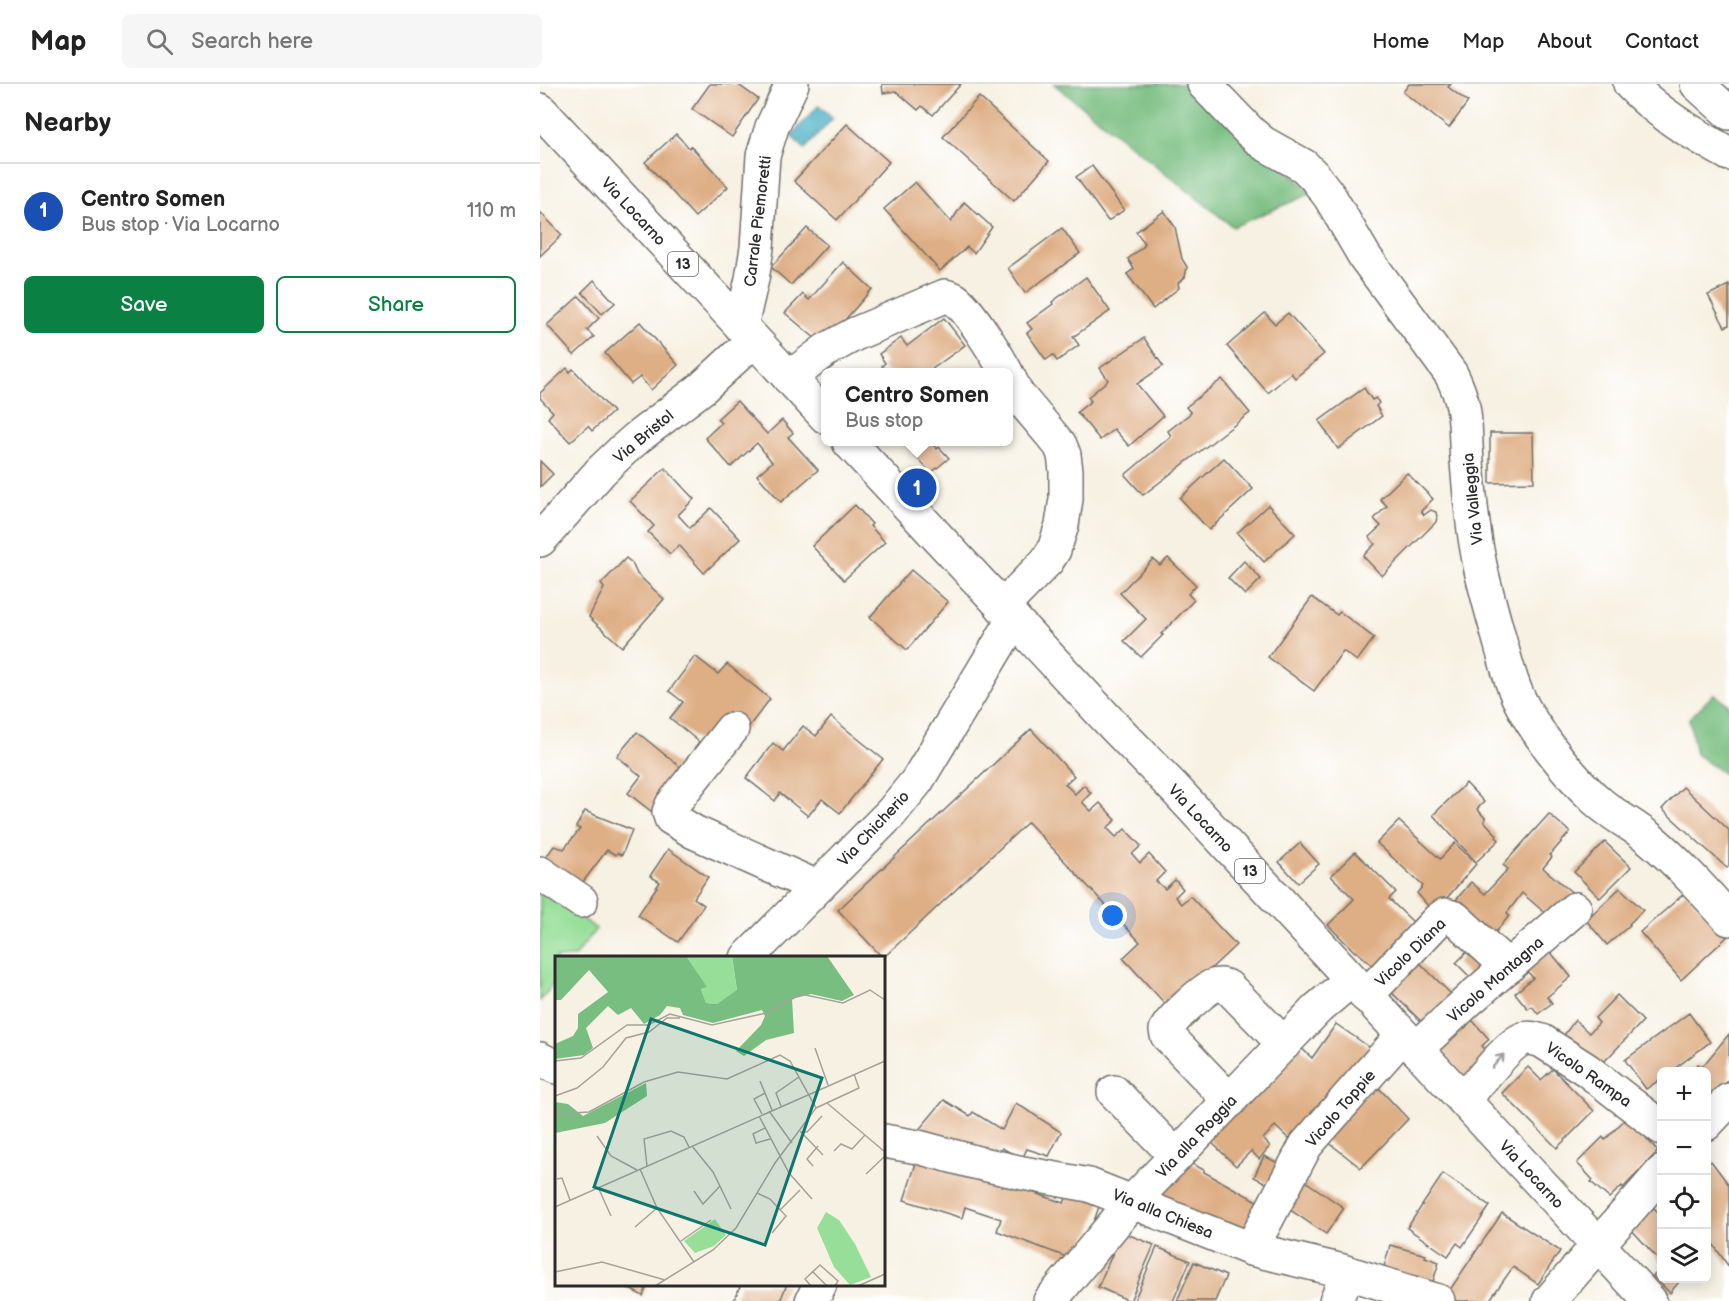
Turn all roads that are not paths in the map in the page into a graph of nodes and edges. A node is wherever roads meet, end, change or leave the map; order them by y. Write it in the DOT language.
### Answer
graph roads {
  1 [pos="792,84"];
  2 [pos="1204,84"];
  3 [pos="1630,84"];
  4 [pos="1697,84"];
  5 [pos="1729,113"];
  6 [pos="541,114"];
  7 [pos="1729,154"];
  8 [pos="747,333"];
  9 [pos="1004,368"];
  10 [pos="789,378"];
  11 [pos="1013,387"];
  12 [pos="821,413"];
  13 [pos="854,446"];
  14 [pos="542,535"];
  15 [pos="1008,613"];
  16 [pos="732,729"];
  17 [pos="540,873"];
  18 [pos="817,887"];
  19 [pos="581,901"];
  20 [pos="1575,909"];
  21 [pos="1729,919"];
  22 [pos="748,956"];
  23 [pos="1508,968"];
  24 [pos="1359,988"];
  25 [pos="1410,1042"];
  26 [pos="1284,1044"];
  27 [pos="540,1059"];
  28 [pos="555,1066"];
  29 [pos="1114,1092"];
  30 [pos="1464,1100"];
  31 [pos="1729,1100"];
  32 [pos="1230,1101"];
  33 [pos="1710,1121"];
  34 [pos="1657,1124"];
  35 [pos="885,1141"];
  36 [pos="1176,1156"];
  37 [pos="1659,1175"];
  38 [pos="1133,1201"];
  39 [pos="1597,1244"];
  40 [pos="1251,1249"];
  41 [pos="819,1286"];
  42 [pos="1341,1289"];
  43 [pos="812,1301"];
  44 [pos="1050,1301"];
  45 [pos="1438,1301"];
  46 [pos="1549,1301"];
  47 [pos="1650,1301"];
  1 -- 8 [label="street, Carrale Piemoretti"];
  2 -- 21 [label="street, Via Valleggia"];
  3 -- 7 [label="street"];
  4 -- 5 [label="street"];
  6 -- 8 [label="street, Via Locarno / 13"];
  8 -- 10 [label="street, Via Locarno / 13"];
  8 -- 14 [label="street, Via Bristol"];
  9 -- 10 [label="street"];
  10 -- 12 [label="street, Via Locarno / 13"];
  11 -- 15 [label="street, Via Chicherio"];
  13 -- 15 [label="street, Via Locarno / 13"];
  15 -- 18 [label="street, Via Chicherio"];
  15 -- 24 [label="street, Via Locarno / 13"];
  16 -- 18 [label="street"];
  17 -- 19 [label="street"];
  18 -- 22 [label="street, Via Chicherio"];
  20 -- 23 [label="street, Vicolo Montagna"];
  23 -- 24 [label="street, Vicolo Diana"];
  23 -- 25 [label="street, Vicolo Montagna"];
  24 -- 25 [label="street, Via Locarno / 13"];
  24 -- 26 [label="street, Via alla Roggia"];
  25 -- 30 [label="street, Via Locarno / 13"];
  25 -- 40 [label="street, Vicolo Toppie"];
  26 -- 32 [label="street, Via alla Roggia"];
  26 -- 32 [label="street"];
  27 -- 28 [label="street"];
  29 -- 36 [label="street"];
  30 -- 34 [label="street, Vicolo Rampa, one-way"];
  30 -- 39 [label="street, Via Locarno / 13"];
  31 -- 33 [label="street"];
  32 -- 36 [label="street, Via alla Roggia"];
  35 -- 38 [label="street, Via alla Chiesa"];
  36 -- 38 [label="street, Via alla Roggia"];
  37 -- 39 [label="street"];
  38 -- 40 [label="street, Via alla Chiesa"];
  38 -- 44 [label="street, Via alla Roggia"];
  39 -- 46 [label="street"];
  39 -- 47 [label="street, Via Locarno / 13"];
  40 -- 42 [label="street, Via alla Chiesa"];
  41 -- 43 [label="street"];
  42 -- 45 [label="street, Via alla Chiesa"];
}
